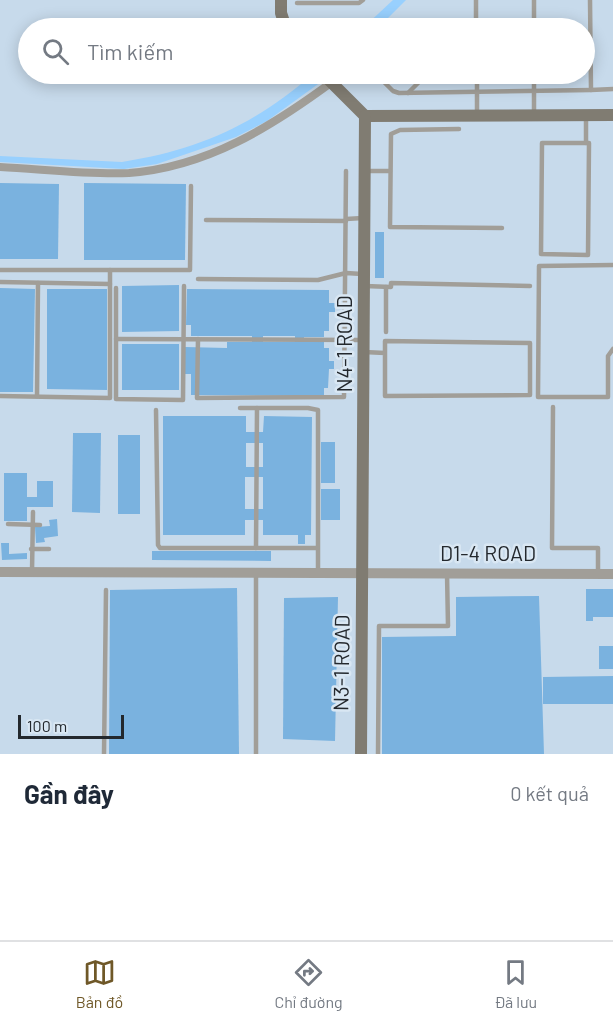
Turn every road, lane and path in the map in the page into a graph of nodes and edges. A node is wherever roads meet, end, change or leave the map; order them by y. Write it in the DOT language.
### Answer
graph roads {
  1 [pos="280,0"];
  2 [pos="363,0"];
  3 [pos="476,0"];
  4 [pos="534,0"];
  5 [pos="591,0"];
  6 [pos="297,3"];
  7 [pos="283,18"];
  8 [pos="476,18"];
  9 [pos="534,18"];
  10 [pos="591,18"];
  11 [pos="321,84"];
  12 [pos="334,84"];
  13 [pos="386,84"];
  14 [pos="417,84"];
  15 [pos="477,84"];
  16 [pos="534,84"];
  17 [pos="591,84"];
  18 [pos="613,89"];
  19 [pos="477,90"];
  20 [pos="534,90"];
  21 [pos="591,90"];
  22 [pos="408,93"];
  23 [pos="477,114"];
  24 [pos="534,115"];
  25 [pos="586,115"];
  26 [pos="613,115"];
  27 [pos="365,116"];
  28 [pos="459,129"];
  29 [pos="586,143"];
  30 [pos="0,167"];
  31 [pos="346,171"];
  32 [pos="366,171"];
  33 [pos="390,171"];
  34 [pos="190,186"];
  35 [pos="366,218"];
  36 [pos="206,220"];
  37 [pos="346,220"];
  38 [pos="502,228"];
  39 [pos="613,265"];
  40 [pos="0,270"];
  41 [pos="30,270"];
  42 [pos="69,270"];
  43 [pos="110,270"];
  44 [pos="346,273"];
  45 [pos="198,279"];
  46 [pos="365,280"];
  47 [pos="0,282"];
  48 [pos="30,283"];
  49 [pos="38,283"];
  50 [pos="69,283"];
  51 [pos="110,284"];
  52 [pos="530,285"];
  53 [pos="184,286"];
  54 [pos="386,286"];
  55 [pos="116,288"];
  56 [pos="386,332"];
  57 [pos="116,339"];
  58 [pos="183,339"];
  59 [pos="198,339"];
  60 [pos="345,340"];
  61 [pos="364,346"];
  62 [pos="613,350"];
  63 [pos="385,353"];
  64 [pos="0,396"];
  65 [pos="37,396"];
  66 [pos="553,407"];
  67 [pos="240,408"];
  68 [pos="257,408"];
  69 [pos="156,410"];
  70 [pos="33,512"];
  71 [pos="8,525"];
  72 [pos="32,525"];
  73 [pos="40,525"];
  74 [pos="256,548"];
  75 [pos="317,548"];
  76 [pos="32,549"];
  77 [pos="49,549"];
  78 [pos="0,572"];
  79 [pos="32,572"];
  80 [pos="256,572"];
  81 [pos="318,573"];
  82 [pos="363,573"];
  83 [pos="447,573"];
  84 [pos="598,574"];
  85 [pos="613,574"];
  86 [pos="106,590"];
  87 [pos="104,754"];
  88 [pos="256,754"];
  89 [pos="361,754"];
  90 [pos="378,754"];
  1 -- 7 [label="main road"];
  2 -- 6 [label="lane"];
  3 -- 8 [label="lane"];
  4 -- 9 [label="lane"];
  5 -- 10 [label="lane"];
  11 -- 30 [label="street"];
  12 -- 27 [label="main road"];
  13 -- 22 [label="lane"];
  14 -- 22 [label="lane"];
  15 -- 19 [label="lane"];
  16 -- 20 [label="lane"];
  17 -- 21 [label="lane"];
  18 -- 21 [label="lane"];
  19 -- 20 [label="lane"];
  19 -- 22 [label="lane"];
  19 -- 23 [label="lane"];
  20 -- 21 [label="lane"];
  20 -- 24 [label="lane"];
  23 -- 24 [label="main road"];
  23 -- 27 [label="main road"];
  24 -- 25 [label="main road"];
  25 -- 26 [label="main road"];
  25 -- 29 [label="lane"];
  27 -- 32 [label="main road, N4-1 ROAD"];
  28 -- 33 [label="lane"];
  29 -- 29 [label="lane"];
  31 -- 37 [label="lane"];
  32 -- 33 [label="lane"];
  32 -- 35 [label="main road, N4-1 ROAD"];
  33 -- 38 [label="lane"];
  34 -- 43 [label="lane"];
  35 -- 37 [label="lane"];
  35 -- 46 [label="main road, N4-1 ROAD"];
  36 -- 37 [label="lane"];
  37 -- 44 [label="lane"];
  39 -- 62 [label="lane"];
  40 -- 41 [label="lane"];
  41 -- 42 [label="lane"];
  41 -- 48 [label="lane"];
  42 -- 43 [label="lane"];
  42 -- 50 [label="lane"];
  43 -- 51 [label="lane"];
  44 -- 45 [label="lane"];
  44 -- 46 [label="lane"];
  44 -- 60 [label="lane"];
  46 -- 54 [label="lane"];
  46 -- 61 [label="main road, N4-1 ROAD"];
  47 -- 48 [label="lane"];
  48 -- 49 [label="lane"];
  49 -- 50 [label="lane"];
  49 -- 65 [label="lane"];
  50 -- 51 [label="lane"];
  51 -- 65 [label="lane"];
  52 -- 54 [label="lane"];
  53 -- 58 [label="lane"];
  54 -- 56 [label="lane"];
  55 -- 57 [label="lane"];
  57 -- 58 [label="lane"];
  57 -- 58 [label="lane"];
  58 -- 59 [label="lane"];
  59 -- 60 [label="lane"];
  59 -- 60 [label="lane"];
  60 -- 61 [label="lane"];
  61 -- 63 [label="lane"];
  61 -- 82 [label="main road, N4-1 ROAD"];
  63 -- 63 [label="lane"];
  64 -- 65 [label="lane"];
  66 -- 84 [label="lane"];
  67 -- 68 [label="lane"];
  68 -- 74 [label="lane"];
  68 -- 75 [label="lane"];
  69 -- 74 [label="lane"];
  70 -- 72 [label="lane"];
  71 -- 72 [label="lane"];
  72 -- 73 [label="lane"];
  72 -- 76 [label="lane"];
  74 -- 75 [label="lane"];
  75 -- 81 [label="lane"];
  76 -- 77 [label="lane"];
  76 -- 79 [label="lane"];
  78 -- 79 [label="street, D1-4 ROAD"];
  79 -- 80 [label="street, D1-4 ROAD"];
  80 -- 81 [label="street, D1-4 ROAD"];
  80 -- 88 [label="lane"];
  81 -- 82 [label="street, D1-4 ROAD"];
  82 -- 83 [label="street, D1-4 ROAD"];
  82 -- 89 [label="main road, N3-1 ROAD"];
  83 -- 84 [label="street, D1-4 ROAD"];
  83 -- 90 [label="lane"];
  84 -- 85 [label="street, D1-4 ROAD"];
  86 -- 87 [label="lane"];
}
